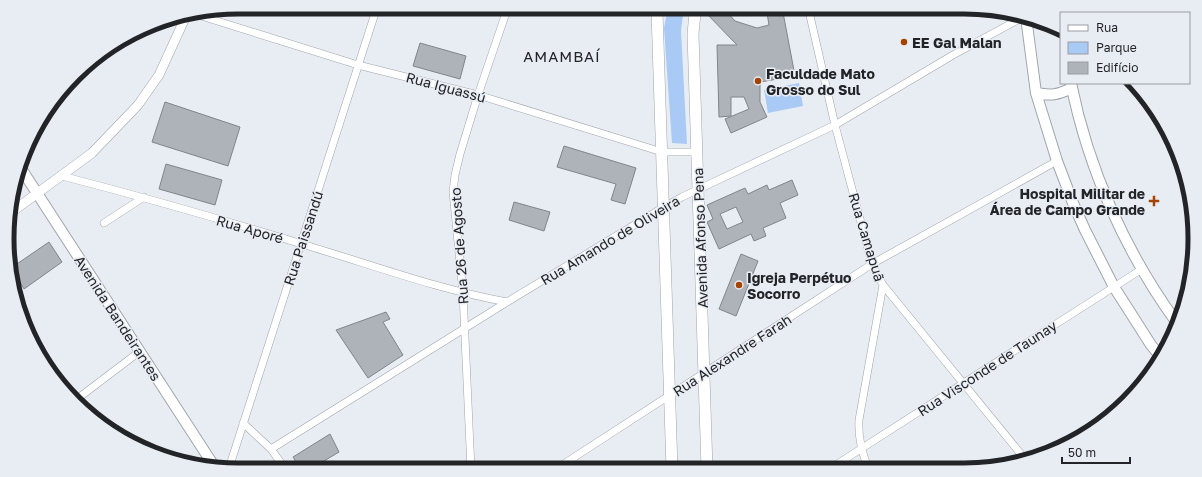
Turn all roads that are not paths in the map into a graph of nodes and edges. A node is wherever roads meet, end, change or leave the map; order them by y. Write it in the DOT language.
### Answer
graph roads {
  1 [pos="375,14"];
  2 [pos="506,14"];
  3 [pos="656,14"];
  4 [pos="695,14"];
  5 [pos="810,14"];
  6 [pos="204,17"];
  7 [pos="184,21"];
  8 [pos="1016,21"];
  9 [pos="1027,23"];
  10 [pos="358,65"];
  11 [pos="1071,86"];
  12 [pos="1036,93"];
  13 [pos="478,95"];
  14 [pos="835,125"];
  15 [pos="662,152"];
  16 [pos="697,152"];
  17 [pos="1057,161"];
  18 [pos="24,173"];
  19 [pos="62,176"];
  20 [pos="698,190"];
  21 [pos="37,194"];
  22 [pos="144,197"];
  23 [pos="664,207"];
  24 [pos="16,209"];
  25 [pos="104,223"];
  26 [pos="301,243"];
  27 [pos="872,264"];
  28 [pos="1142,268"];
  29 [pos="883,285"];
  30 [pos="1114,287"];
  31 [pos="463,293"];
  32 [pos="507,302"];
  33 [pos="1173,318"];
  34 [pos="464,329"];
  35 [pos="140,352"];
  36 [pos="1157,352"];
  37 [pos="704,373"];
  38 [pos="963,383"];
  39 [pos="670,395"];
  40 [pos="80,397"];
  41 [pos="243,423"];
  42 [pos="271,449"];
  43 [pos="861,449"];
  44 [pos="1022,455"];
  45 [pos="211,461"];
  46 [pos="231,463"];
  47 [pos="281,463"];
  48 [pos="471,463"];
  49 [pos="565,463"];
  50 [pos="672,463"];
  51 [pos="707,463"];
  52 [pos="839,463"];
  53 [pos="866,463"];
  1 -- 10 [label="street, Rua Paissandú"];
  2 -- 13 [label="street, Rua 26 de Agosto"];
  3 -- 15 [label="main road"];
  4 -- 16 [label="main road, Avenida Afonso Pena"];
  5 -- 14 [label="street, Rua Camapuã"];
  6 -- 10 [label="street, Rua Iguassú"];
  7 -- 19 [label="street"];
  8 -- 14 [label="street, Rua Amando de Oliveira"];
  9 -- 12 [label="main road"];
  10 -- 13 [label="street, Rua Iguassú"];
  10 -- 26 [label="street, Rua Paissandú"];
  11 -- 12 [label="main road"];
  11 -- 28 [label="main road"];
  12 -- 17 [label="main road"];
  13 -- 15 [label="street, Rua Iguassú"];
  13 -- 31 [label="street, Rua 26 de Agosto"];
  14 -- 20 [label="street, Rua Amando de Oliveira"];
  14 -- 27 [label="street, Rua Camapuã"];
  15 -- 16 [label="street, Rua Iguassú"];
  15 -- 23 [label="main road"];
  16 -- 20 [label="main road, Avenida Afonso Pena"];
  17 -- 27 [label="street, Rua Alexandre Farah"];
  17 -- 30 [label="main road"];
  18 -- 21 [label="main road, Avenida Bandeirantes"];
  19 -- 21 [label="street"];
  19 -- 22 [label="street, Rua Aporé"];
  20 -- 23 [label="street, Rua Amando de Oliveira"];
  20 -- 37 [label="main road, Avenida Afonso Pena"];
  21 -- 24 [label="street"];
  21 -- 35 [label="main road, Avenida Bandeirantes"];
  22 -- 25 [label="street"];
  22 -- 26 [label="street, Rua Aporé"];
  23 -- 32 [label="street, Rua Amando de Oliveira"];
  23 -- 39 [label="main road"];
  26 -- 31 [label="street, Rua Aporé"];
  26 -- 41 [label="street, Rua Paissandú"];
  27 -- 29 [label="street, Rua Camapuã"];
  27 -- 37 [label="street, Rua Alexandre Farah"];
  28 -- 30 [label="street, Rua Visconde de Taunay"];
  28 -- 33 [label="main road"];
  29 -- 38 [label="street"];
  29 -- 43 [label="street, Rua Camapuã"];
  30 -- 36 [label="main road"];
  30 -- 38 [label="street, Rua Visconde de Taunay"];
  31 -- 32 [label="street, Rua Aporé"];
  31 -- 34 [label="street, Rua 26 de Agosto"];
  32 -- 34 [label="street, Rua Amando de Oliveira"];
  34 -- 42 [label="street, Rua Amando de Oliveira"];
  34 -- 48 [label="street, Rua 26 de Agosto"];
  35 -- 40 [label="street"];
  35 -- 45 [label="main road, Avenida Bandeirantes"];
  37 -- 39 [label="street, Rua Alexandre Farah"];
  37 -- 51 [label="main road, Avenida Afonso Pena"];
  38 -- 43 [label="street, Rua Visconde de Taunay"];
  38 -- 44 [label="street"];
  39 -- 49 [label="street, Rua Alexandre Farah"];
  39 -- 50 [label="main road"];
  41 -- 42 [label="street"];
  41 -- 46 [label="street, Rua Paissandú"];
  42 -- 47 [label="street"];
  43 -- 52 [label="street, Rua Visconde de Taunay"];
  43 -- 53 [label="street, Rua Camapuã"];
}
